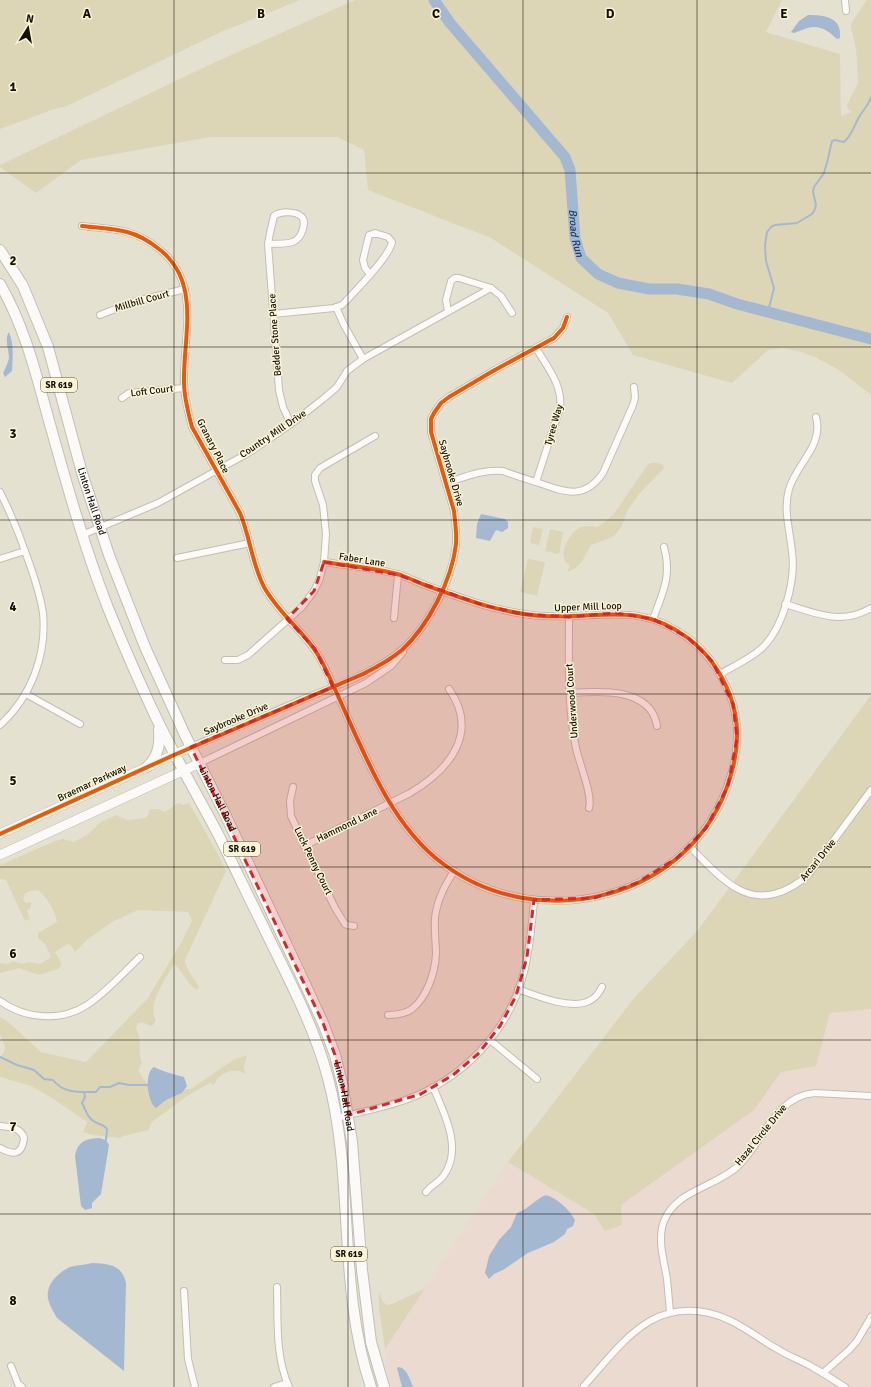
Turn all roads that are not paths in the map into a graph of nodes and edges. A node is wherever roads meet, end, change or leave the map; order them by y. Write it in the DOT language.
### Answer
graph roads {
  1 [pos="845,0"];
  2 [pos="846,11"];
  3 [pos="82,226"];
  4 [pos="268,244"];
  5 [pos="0,250"];
  6 [pos="370,274"];
  7 [pos="0,284"];
  8 [pos="490,288"];
  9 [pos="185,289"];
  10 [pos="336,307"];
  11 [pos="448,311"];
  12 [pos="512,313"];
  13 [pos="273,314"];
  14 [pos="100,315"];
  15 [pos="568,317"];
  16 [pos="536,348"];
  17 [pos="363,359"];
  18 [pos="634,387"];
  19 [pos="184,388"];
  20 [pos="122,398"];
  21 [pos="816,417"];
  22 [pos="291,424"];
  23 [pos="375,436"];
  24 [pos="216,471"];
  25 [pos="536,482"];
  26 [pos="446,483"];
  27 [pos="0,492"];
  28 [pos="99,527"];
  29 [pos="82,534"];
  30 [pos="250,543"];
  31 [pos="664,547"];
  32 [pos="25,551"];
  33 [pos="177,558"];
  34 [pos="0,559"];
  35 [pos="324,562"];
  36 [pos="398,575"];
  37 [pos="442,591"];
  38 [pos="786,604"];
  39 [pos="871,608"];
  40 [pos="568,617"];
  41 [pos="394,618"];
  42 [pos="287,619"];
  43 [pos="653,619"];
  44 [pos="410,642"];
  45 [pos="225,660"];
  46 [pos="720,674"];
  47 [pos="333,687"];
  48 [pos="449,689"];
  49 [pos="570,693"];
  50 [pos="26,694"];
  51 [pos="338,697"];
  52 [pos="158,723"];
  53 [pos="80,724"];
  54 [pos="0,725"];
  55 [pos="657,726"];
  56 [pos="192,747"];
  57 [pos="174,755"];
  58 [pos="200,763"];
  59 [pos="147,767"];
  60 [pos="183,771"];
  61 [pos="293,787"];
  62 [pos="871,790"];
  63 [pos="390,804"];
  64 [pos="589,808"];
  65 [pos="0,834"];
  66 [pos="304,846"];
  67 [pos="690,847"];
  68 [pos="0,855"];
  69 [pos="454,872"];
  70 [pos="534,900"];
  71 [pos="354,926"];
  72 [pos="140,957"];
  73 [pos="602,987"];
  74 [pos="518,990"];
  75 [pos="0,1001"];
  76 [pos="388,1016"];
  77 [pos="490,1040"];
  78 [pos="538,1079"];
  79 [pos="433,1087"];
  80 [pos="871,1096"];
  81 [pos="349,1115"];
  82 [pos="337,1118"];
  83 [pos="0,1126"];
  84 [pos="0,1148"];
  85 [pos="426,1192"];
  86 [pos="277,1287"];
  87 [pos="184,1291"];
  88 [pos="670,1312"];
  89 [pos="871,1317"];
  90 [pos="11,1366"];
  91 [pos="823,1374"];
  92 [pos="288,1385"];
  93 [pos="22,1387"];
  94 [pos="195,1387"];
  95 [pos="274,1387"];
  96 [pos="371,1387"];
  97 [pos="384,1387"];
  98 [pos="583,1387"];
  99 [pos="845,1387"];
  1 -- 2 [label="street"];
  3 -- 9 [label="street, Granary Place"];
  4 -- 4 [label="street, Bedder Stone Place"];
  4 -- 13 [label="street, Bedder Stone Place"];
  5 -- 28 [label="main road, Linton Hall Road / SR 619"];
  6 -- 6 [label="street"];
  6 -- 10 [label="street"];
  7 -- 29 [label="main road, Linton Hall Road / SR 619"];
  8 -- 11 [label="street, Country Mill Drive"];
  8 -- 11 [label="street"];
  8 -- 12 [label="street"];
  9 -- 14 [label="street, Millbill Court"];
  9 -- 19 [label="street, Granary Place"];
  10 -- 13 [label="street"];
  10 -- 17 [label="street"];
  11 -- 17 [label="street, Country Mill Drive"];
  13 -- 22 [label="street, Bedder Stone Place"];
  15 -- 16 [label="street, Saybrooke Drive"];
  16 -- 25 [label="street, Tyree Way"];
  16 -- 26 [label="street, Saybrooke Drive"];
  17 -- 22 [label="street, Country Mill Drive"];
  18 -- 25 [label="street"];
  19 -- 20 [label="street, Loft Court"];
  19 -- 24 [label="street, Granary Place"];
  21 -- 38 [label="street"];
  22 -- 24 [label="street, Country Mill Drive"];
  23 -- 35 [label="street"];
  24 -- 28 [label="street, Country Mill Drive"];
  24 -- 30 [label="street, Granary Place"];
  25 -- 26 [label="street"];
  26 -- 37 [label="street, Saybrooke Drive"];
  27 -- 32 [label="street"];
  28 -- 29 [label="street, Country Mill Drive"];
  28 -- 56 [label="main road, Linton Hall Road / SR 619"];
  29 -- 52 [label="main road, Linton Hall Road / SR 619"];
  30 -- 33 [label="street"];
  30 -- 42 [label="street, Granary Place"];
  31 -- 43 [label="street"];
  32 -- 34 [label="street"];
  32 -- 50 [label="street"];
  35 -- 36 [label="street, Faber Lane"];
  35 -- 42 [label="street"];
  36 -- 37 [label="street, Faber Lane"];
  36 -- 41 [label="street"];
  37 -- 40 [label="street, Upper Mill Loop"];
  37 -- 44 [label="street, Saybrooke Drive"];
  38 -- 39 [label="street"];
  38 -- 46 [label="street"];
  40 -- 43 [label="street, Upper Mill Loop"];
  40 -- 49 [label="street, Underwood Court"];
  42 -- 45 [label="street"];
  42 -- 47 [label="street, Granary Place"];
  43 -- 46 [label="street, Upper Mill Loop"];
  44 -- 47 [label="street, Saybrooke Drive"];
  44 -- 51 [label="street, Saybrooke Drive"];
  46 -- 67 [label="street, Upper Mill Loop"];
  47 -- 51 [label="street, Upper Mill Loop"];
  47 -- 56 [label="street, Saybrooke Drive"];
  48 -- 63 [label="street, Hammond Lane"];
  49 -- 55 [label="street"];
  49 -- 64 [label="street, Underwood Court"];
  50 -- 53 [label="street"];
  50 -- 54 [label="street"];
  51 -- 58 [label="street, Saybrooke Drive"];
  51 -- 63 [label="street, Upper Mill Loop"];
  52 -- 57 [label="main road, Linton Hall Road / SR 619"];
  52 -- 59 [label="main road"];
  56 -- 57 [label="street, Braemar Parkway"];
  56 -- 58 [label="main road, Linton Hall Road / SR 619"];
  57 -- 59 [label="street, Braemar Parkway"];
  57 -- 60 [label="main road, Linton Hall Road / SR 619"];
  58 -- 60 [label="street"];
  58 -- 81 [label="main road, Linton Hall Road / SR 619"];
  59 -- 65 [label="street, Braemar Parkway"];
  60 -- 68 [label="street"];
  60 -- 82 [label="main road, Linton Hall Road / SR 619"];
  61 -- 66 [label="street, Luck Penny Court"];
  62 -- 67 [label="street, Arcari Drive"];
  63 -- 66 [label="street, Hammond Lane"];
  63 -- 69 [label="street, Upper Mill Loop"];
  66 -- 71 [label="street, Luck Penny Court"];
  67 -- 70 [label="street, Upper Mill Loop"];
  69 -- 70 [label="street, Upper Mill Loop"];
  69 -- 76 [label="street"];
  70 -- 74 [label="street"];
  72 -- 75 [label="street"];
  73 -- 74 [label="street"];
  74 -- 77 [label="street"];
  77 -- 78 [label="street"];
  77 -- 79 [label="street"];
  79 -- 81 [label="street"];
  79 -- 85 [label="street"];
  80 -- 88 [label="street, Hazel Circle Drive"];
  81 -- 82 [label="street"];
  81 -- 97 [label="main road, Linton Hall Road / SR 619"];
  82 -- 96 [label="main road, Linton Hall Road / SR 619"];
  83 -- 84 [label="street"];
  86 -- 92 [label="street"];
  87 -- 94 [label="street"];
  88 -- 91 [label="street"];
  88 -- 98 [label="street"];
  89 -- 91 [label="street"];
  90 -- 93 [label="street"];
  91 -- 99 [label="street"];
  92 -- 95 [label="street"];
}
